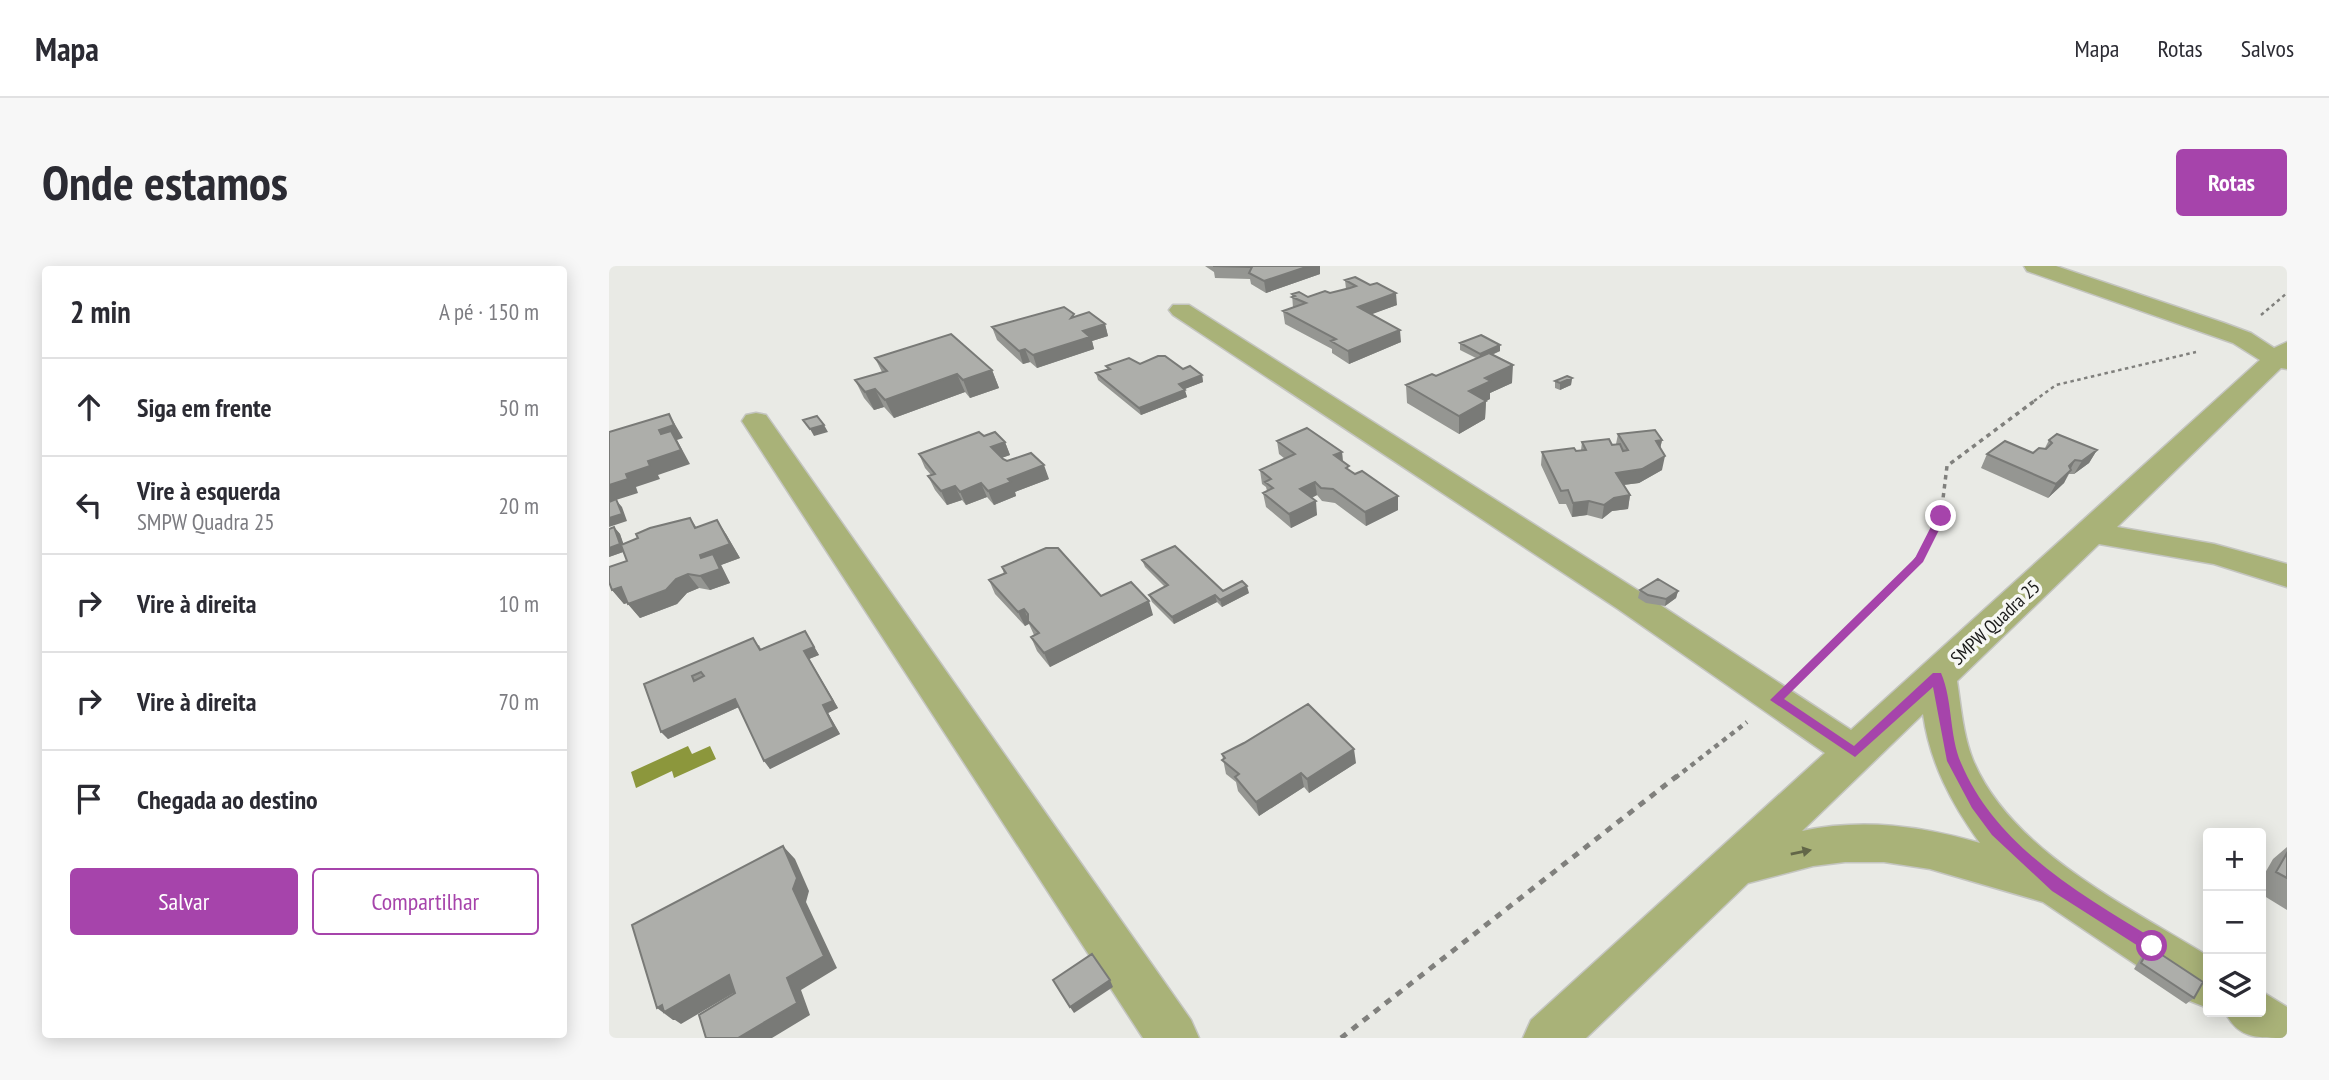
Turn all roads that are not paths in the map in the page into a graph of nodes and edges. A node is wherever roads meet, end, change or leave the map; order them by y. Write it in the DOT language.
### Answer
graph roads {
  1 [pos="2035,266"];
  2 [pos="1181,310"];
  3 [pos="2284,356"];
  4 [pos="756,421"];
  5 [pos="2090,533"];
  6 [pos="2287,576"];
  7 [pos="1937,676"];
  8 [pos="1855,752"];
  9 [pos="1735,866"];
  10 [pos="2057,887"];
  11 [pos="2203,981"];
  12 [pos="2257,1017"];
  13 [pos="2287,1037"];
  14 [pos="1173,1038"];
  15 [pos="1549,1038"];
  1 -- 3 [label="street"];
  2 -- 8 [label="street"];
  3 -- 5 [label="street, SMPW Quadra 25"];
  4 -- 14 [label="street"];
  5 -- 6 [label="street"];
  5 -- 7 [label="street, SMPW Quadra 25"];
  7 -- 8 [label="street, SMPW Quadra 25"];
  7 -- 10 [label="street"];
  8 -- 9 [label="street, SMPW Quadra 25"];
  9 -- 10 [label="street, one-way"];
  9 -- 15 [label="street, SMPW Quadra 25"];
  10 -- 11 [label="street"];
  12 -- 13 [label="street"];
}
